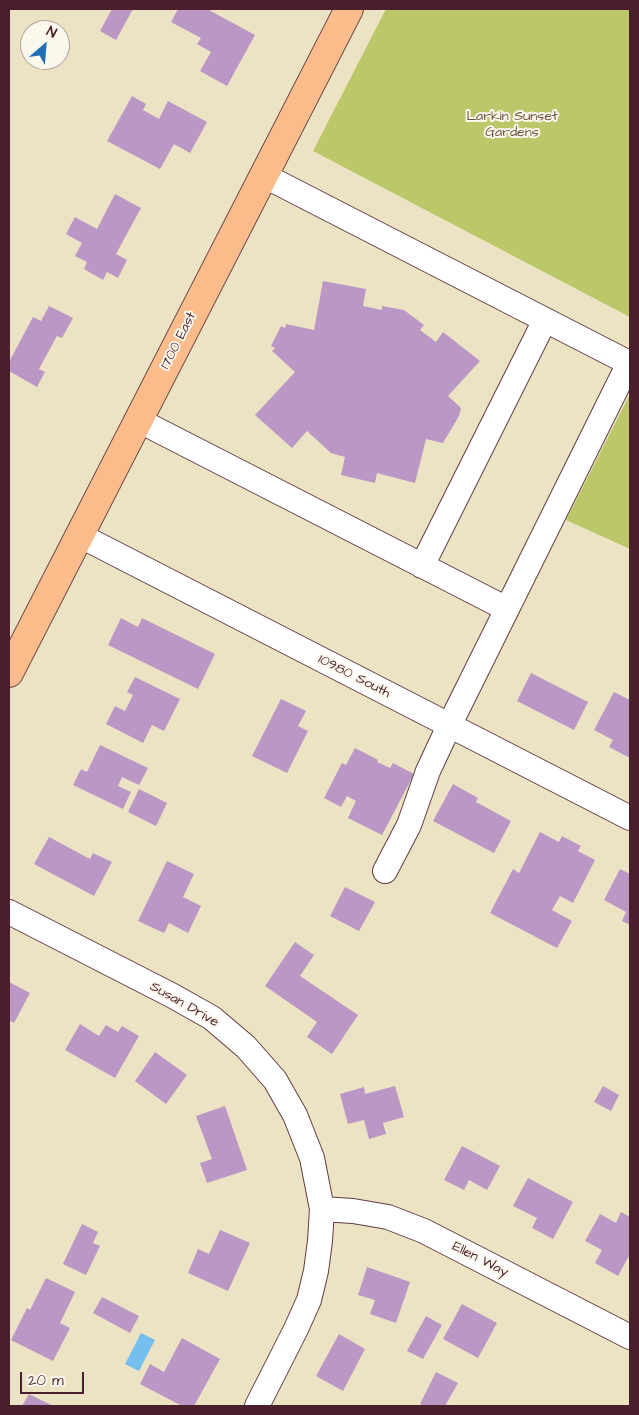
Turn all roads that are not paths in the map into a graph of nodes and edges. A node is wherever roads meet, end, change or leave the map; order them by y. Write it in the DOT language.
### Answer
graph roads {
  1 [pos="349,9"];
  2 [pos="263,175"];
  3 [pos="545,320"];
  4 [pos="138,420"];
  5 [pos="78,535"];
  6 [pos="422,566"];
  7 [pos="507,609"];
  8 [pos="9,673"];
  9 [pos="449,726"];
  10 [pos="630,818"];
  11 [pos="385,872"];
  12 [pos="9,912"];
  13 [pos="322,1210"];
  14 [pos="630,1337"];
  15 [pos="256,1406"];
  1 -- 2 [label="main road, 1700 East"];
  2 -- 3 [label="street"];
  2 -- 4 [label="main road, 1700 East"];
  3 -- 6 [label="street"];
  3 -- 7 [label="street"];
  4 -- 5 [label="main road, 1700 East"];
  4 -- 6 [label="street"];
  5 -- 8 [label="main road, 1700 East"];
  5 -- 9 [label="street, 10980 South"];
  6 -- 7 [label="street"];
  7 -- 9 [label="street"];
  9 -- 10 [label="street, 10980 South"];
  9 -- 11 [label="street"];
  12 -- 13 [label="street, Susan Drive"];
  13 -- 14 [label="street, Ellen Way"];
  13 -- 15 [label="street, Susan Drive"];
}
